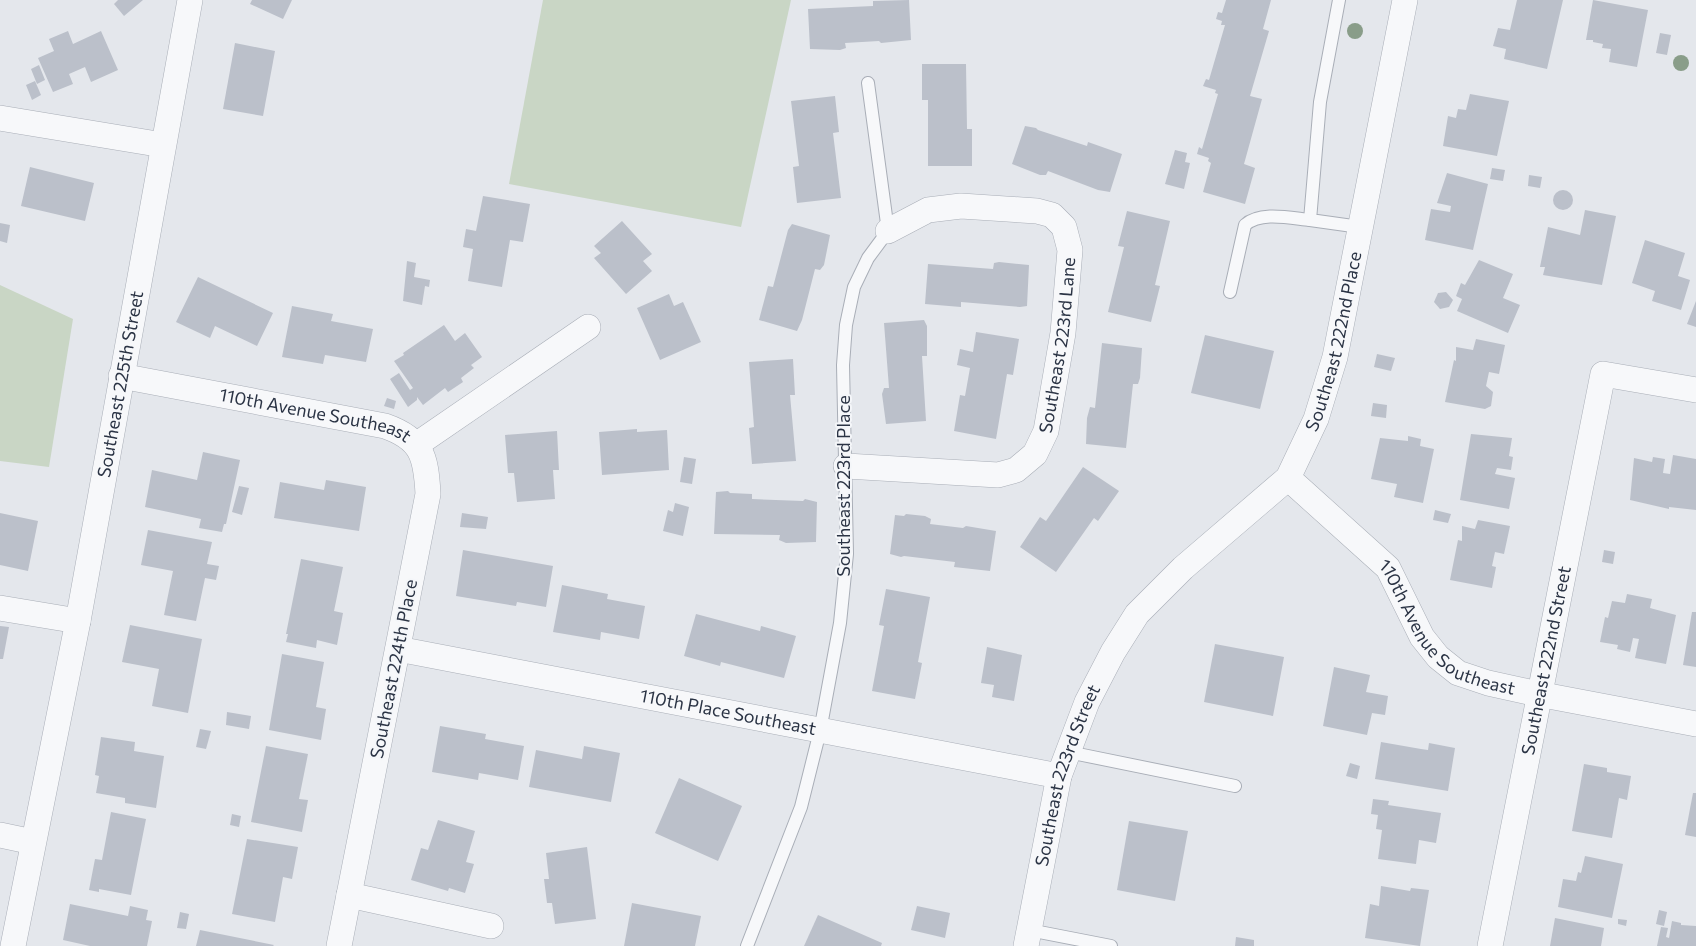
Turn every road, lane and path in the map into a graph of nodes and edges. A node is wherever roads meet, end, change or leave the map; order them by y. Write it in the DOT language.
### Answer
graph roads {
  1 [pos="190,0"];
  2 [pos="1339,0"];
  3 [pos="1405,0"];
  4 [pos="868,83"];
  5 [pos="0,118"];
  6 [pos="163,145"];
  7 [pos="1310,220"];
  8 [pos="1360,227"];
  9 [pos="888,231"];
  10 [pos="1230,292"];
  11 [pos="588,327"];
  12 [pos="121,376"];
  13 [pos="1696,390"];
  14 [pos="416,445"];
  15 [pos="846,466"];
  16 [pos="1288,478"];
  17 [pos="0,608"];
  18 [pos="1137,614"];
  19 [pos="78,621"];
  20 [pos="398,649"];
  21 [pos="1538,694"];
  22 [pos="1696,724"];
  23 [pos="820,731"];
  24 [pos="1068,752"];
  25 [pos="1059,776"];
  26 [pos="1236,786"];
  27 [pos="0,836"];
  28 [pos="33,842"];
  29 [pos="349,895"];
  30 [pos="491,926"];
  31 [pos="1027,938"];
  32 [pos="13,946"];
  33 [pos="339,946"];
  34 [pos="747,946"];
  35 [pos="1111,946"];
  36 [pos="1490,946"];
  1 -- 6 [label="street, Southeast 225th Street"];
  2 -- 7 [label="lane"];
  3 -- 8 [label="street, Southeast 222nd Place"];
  4 -- 9 [label="lane"];
  5 -- 6 [label="street"];
  6 -- 12 [label="street, Southeast 225th Street"];
  7 -- 8 [label="lane"];
  7 -- 10 [label="lane"];
  8 -- 16 [label="street, Southeast 222nd Place"];
  9 -- 15 [label="lane, Southeast 223rd Place"];
  9 -- 15 [label="street, Southeast 223rd Lane"];
  11 -- 14 [label="street, 110th Avenue Southeast"];
  12 -- 14 [label="street, 110th Avenue Southeast"];
  12 -- 19 [label="street, Southeast 225th Street"];
  13 -- 21 [label="street, Southeast 222nd Street"];
  14 -- 20 [label="street, Southeast 224th Place"];
  15 -- 23 [label="lane, Southeast 223rd Place"];
  16 -- 18 [label="street, Southeast 222nd Place"];
  16 -- 21 [label="street, 110th Avenue Southeast"];
  17 -- 19 [label="street"];
  18 -- 24 [label="street, Southeast 223rd Street"];
  19 -- 28 [label="street, Southeast 225th Street"];
  20 -- 23 [label="street, 110th Place Southeast"];
  20 -- 29 [label="street, Southeast 224th Place"];
  21 -- 22 [label="street, 110th Avenue Southeast"];
  21 -- 36 [label="street, Southeast 222nd Street"];
  23 -- 25 [label="street, 110th Place Southeast"];
  23 -- 34 [label="lane, Southeast 223rd Place"];
  24 -- 25 [label="street, Southeast 223rd Street"];
  24 -- 26 [label="lane"];
  25 -- 31 [label="street, Southeast 223rd Street"];
  27 -- 28 [label="street"];
  28 -- 32 [label="street, Southeast 225th Street"];
  29 -- 30 [label="street"];
  29 -- 33 [label="street, Southeast 224th Place"];
  31 -- 35 [label="lane"];
}
